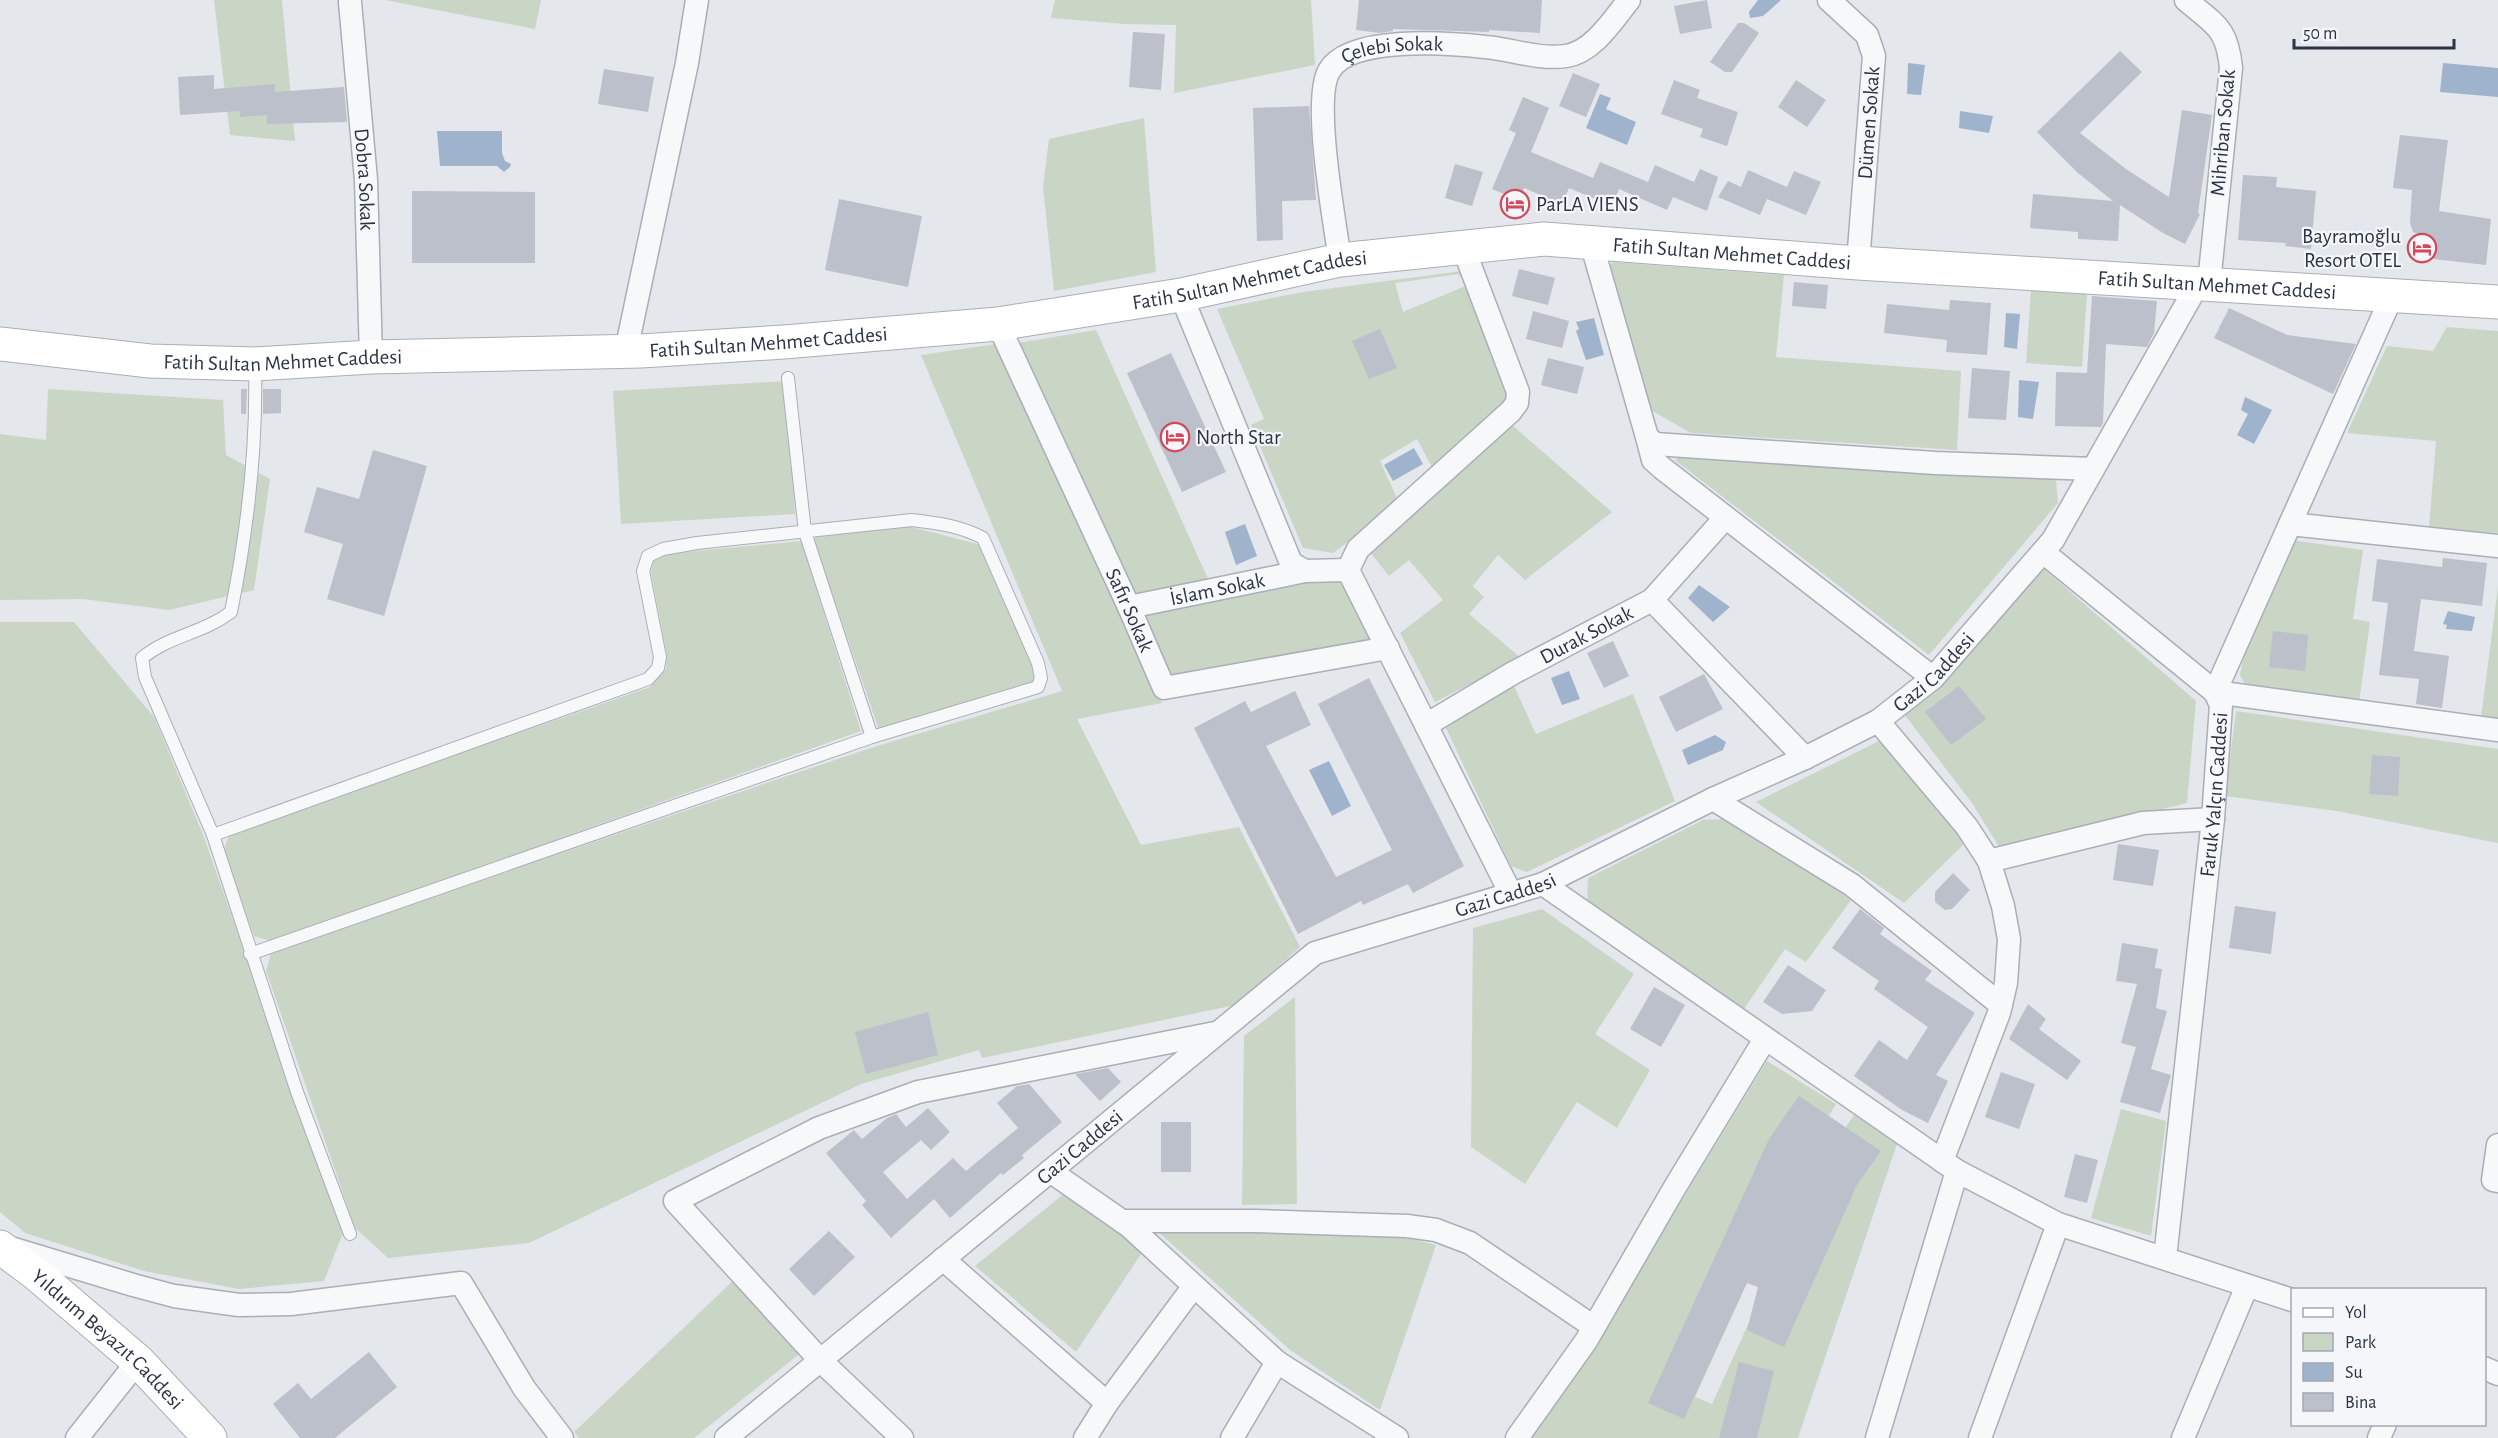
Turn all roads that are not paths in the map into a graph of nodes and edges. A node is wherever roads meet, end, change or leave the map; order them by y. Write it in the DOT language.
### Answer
graph roads {
  1 [pos="697,0"];
  2 [pos="1629,0"];
  3 [pos="1830,0"];
  4 [pos="2186,0"];
  5 [pos="350,2"];
  6 [pos="1591,242"];
  7 [pos="1463,247"];
  8 [pos="1340,260"];
  9 [pos="1858,262"];
  10 [pos="2204,283"];
  11 [pos="1181,295"];
  12 [pos="2392,296"];
  13 [pos="2498,302"];
  14 [pos="998,324"];
  15 [pos="0,344"];
  16 [pos="626,351"];
  17 [pos="371,357"];
  18 [pos="255,364"];
  19 [pos="788,378"];
  20 [pos="1647,437"];
  21 [pos="2093,469"];
  22 [pos="1725,518"];
  23 [pos="2290,524"];
  24 [pos="805,532"];
  25 [pos="2498,546"];
  26 [pos="2043,552"];
  27 [pos="1348,570"];
  28 [pos="1305,571"];
  29 [pos="1652,600"];
  30 [pos="1129,608"];
  31 [pos="1388,648"];
  32 [pos="1933,678"];
  33 [pos="2215,692"];
  34 [pos="1878,721"];
  35 [pos="1426,725"];
  36 [pos="2498,730"];
  37 [pos="872,738"];
  38 [pos="1805,758"];
  39 [pos="1713,799"];
  40 [pos="2213,819"];
  41 [pos="213,835"];
  42 [pos="1989,861"];
  43 [pos="1543,884"];
  44 [pos="1511,894"];
  45 [pos="250,954"];
  46 [pos="2001,1005"];
  47 [pos="1219,1032"];
  48 [pos="1765,1039"];
  49 [pos="2498,1145"];
  50 [pos="1950,1166"];
  51 [pos="1050,1171"];
  52 [pos="2498,1181"];
  53 [pos="1122,1221"];
  54 [pos="2058,1224"];
  55 [pos="350,1234"];
  56 [pos="0,1246"];
  57 [pos="2165,1258"];
  58 [pos="943,1259"];
  59 [pos="1194,1286"];
  60 [pos="2247,1286"];
  61 [pos="2291,1300"];
  62 [pos="1594,1328"];
  63 [pos="138,1361"];
  64 [pos="821,1361"];
  65 [pos="1277,1362"];
  66 [pos="1107,1403"];
  67 [pos="1392,1437"];
  68 [pos="77,1438"];
  69 [pos="210,1438"];
  70 [pos="562,1438"];
  71 [pos="726,1438"];
  72 [pos="902,1438"];
  73 [pos="1085,1438"];
  74 [pos="1232,1438"];
  75 [pos="1517,1438"];
  76 [pos="1877,1438"];
  77 [pos="1980,1438"];
  78 [pos="2183,1438"];
  1 -- 16 [label="street"];
  2 -- 8 [label="street, Çelebi Sokak"];
  3 -- 9 [label="street, Dümen Sokak"];
  4 -- 10 [label="street, Mihriban Sokak"];
  5 -- 17 [label="street, Dobra Sokak"];
  6 -- 7 [label="street, Fatih Sultan Mehmet Caddesi"];
  6 -- 9 [label="street, Fatih Sultan Mehmet Caddesi"];
  6 -- 20 [label="street"];
  7 -- 8 [label="street, Fatih Sultan Mehmet Caddesi"];
  7 -- 27 [label="street"];
  8 -- 11 [label="street, Fatih Sultan Mehmet Caddesi"];
  9 -- 10 [label="street, Fatih Sultan Mehmet Caddesi"];
  10 -- 12 [label="street, Fatih Sultan Mehmet Caddesi"];
  10 -- 21 [label="street, Gazi Caddesi"];
  11 -- 14 [label="street, Fatih Sultan Mehmet Caddesi"];
  11 -- 28 [label="street"];
  12 -- 13 [label="street, Fatih Sultan Mehmet Caddesi"];
  12 -- 23 [label="street, Faruk Yalçın Caddesi"];
  14 -- 16 [label="street, Fatih Sultan Mehmet Caddesi"];
  14 -- 30 [label="street, Safir Sokak"];
  15 -- 18 [label="street, Fatih Sultan Mehmet Caddesi"];
  16 -- 17 [label="street, Fatih Sultan Mehmet Caddesi"];
  17 -- 18 [label="street, Fatih Sultan Mehmet Caddesi"];
  18 -- 41 [label="lane"];
  19 -- 24 [label="lane"];
  20 -- 21 [label="street"];
  20 -- 22 [label="street"];
  21 -- 26 [label="street, Gazi Caddesi"];
  22 -- 29 [label="street, Durak Sokak"];
  22 -- 32 [label="street"];
  23 -- 25 [label="street"];
  23 -- 33 [label="street, Faruk Yalçın Caddesi"];
  24 -- 37 [label="lane"];
  24 -- 37 [label="lane"];
  24 -- 41 [label="lane"];
  26 -- 32 [label="street, Gazi Caddesi"];
  26 -- 33 [label="street"];
  27 -- 28 [label="street, İslam Sokak"];
  27 -- 31 [label="street"];
  28 -- 30 [label="street, İslam Sokak"];
  29 -- 35 [label="street, Durak Sokak"];
  29 -- 38 [label="street"];
  30 -- 31 [label="street, Safir Sokak"];
  31 -- 35 [label="street"];
  32 -- 34 [label="street, Gazi Caddesi"];
  33 -- 36 [label="street"];
  33 -- 40 [label="street, Faruk Yalçın Caddesi"];
  34 -- 38 [label="street, Gazi Caddesi"];
  34 -- 42 [label="street"];
  35 -- 44 [label="street"];
  37 -- 45 [label="lane"];
  38 -- 39 [label="street, Gazi Caddesi"];
  39 -- 43 [label="street, Gazi Caddesi"];
  39 -- 46 [label="street"];
  40 -- 42 [label="street"];
  40 -- 57 [label="street, Faruk Yalçın Caddesi"];
  41 -- 45 [label="lane"];
  42 -- 46 [label="street"];
  43 -- 44 [label="street, Gazi Caddesi"];
  43 -- 48 [label="street"];
  44 -- 47 [label="street, Gazi Caddesi"];
  45 -- 55 [label="lane"];
  46 -- 50 [label="street"];
  47 -- 51 [label="street, Gazi Caddesi"];
  47 -- 64 [label="street"];
  48 -- 50 [label="street"];
  48 -- 62 [label="street"];
  49 -- 52 [label="street"];
  50 -- 54 [label="street"];
  50 -- 76 [label="street"];
  51 -- 53 [label="street"];
  51 -- 58 [label="street, Gazi Caddesi"];
  53 -- 59 [label="street"];
  53 -- 62 [label="street"];
  54 -- 57 [label="street"];
  54 -- 77 [label="street"];
  56 -- 63 [label="street, Yıldırım Beyazıt Caddesi"];
  56 -- 70 [label="street"];
  57 -- 60 [label="street"];
  58 -- 64 [label="street, Gazi Caddesi"];
  58 -- 66 [label="street"];
  59 -- 65 [label="street"];
  59 -- 66 [label="street"];
  60 -- 61 [label="street"];
  60 -- 78 [label="street"];
  62 -- 75 [label="street"];
  63 -- 68 [label="street"];
  63 -- 69 [label="street, Yıldırım Beyazıt Caddesi"];
  64 -- 71 [label="street, Gazi Caddesi"];
  64 -- 72 [label="street"];
  65 -- 67 [label="street"];
  65 -- 74 [label="street"];
  66 -- 73 [label="street"];
}
